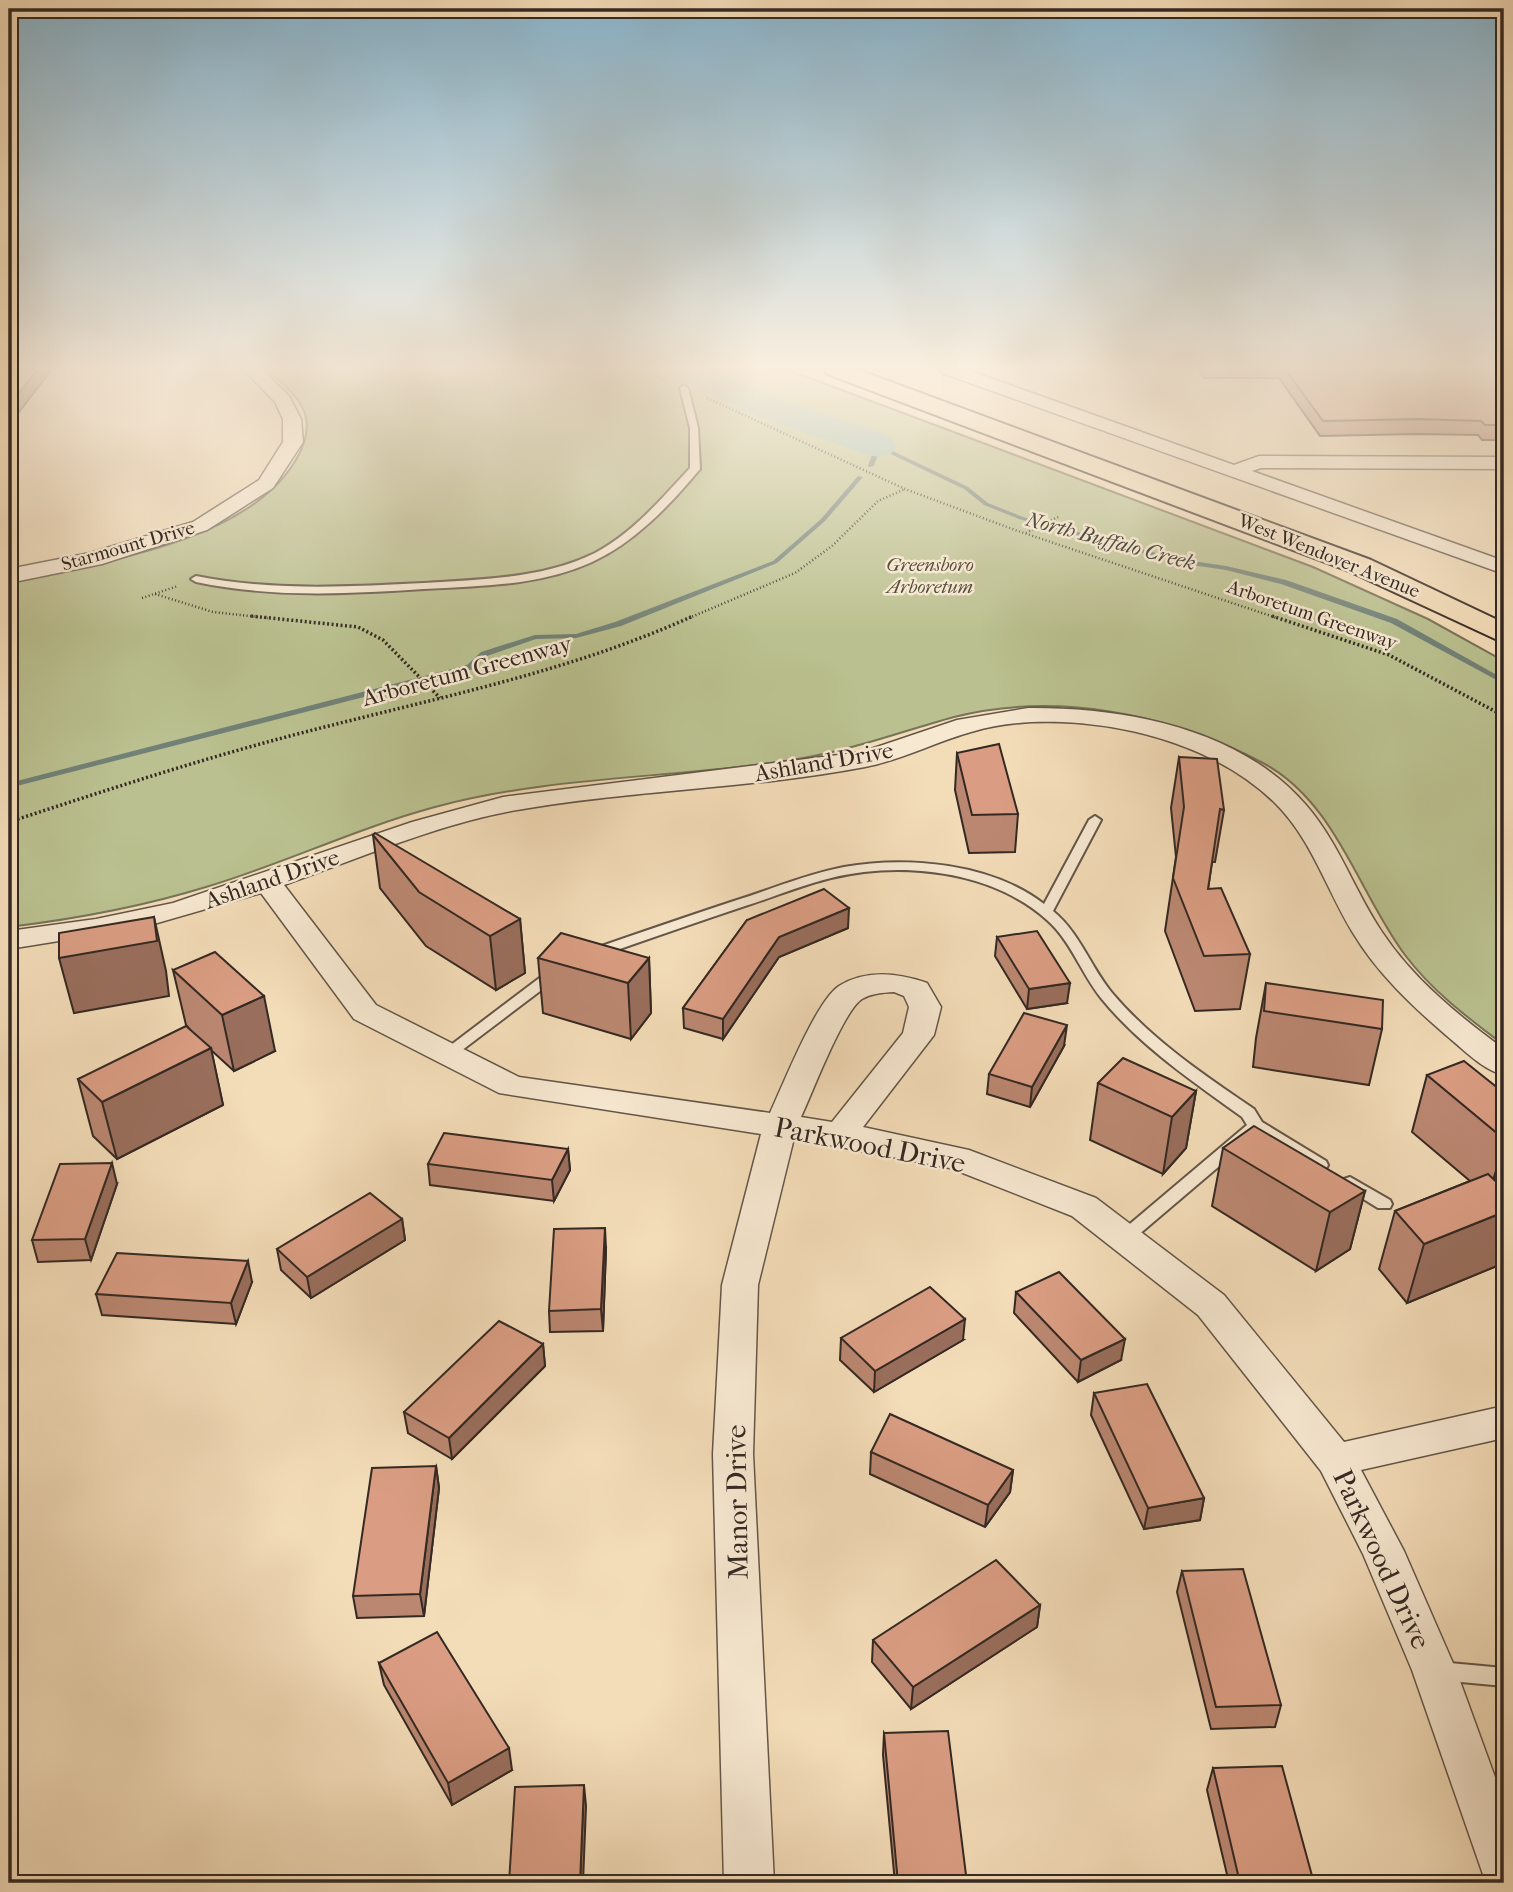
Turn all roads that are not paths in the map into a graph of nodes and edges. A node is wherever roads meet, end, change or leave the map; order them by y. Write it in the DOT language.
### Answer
graph roads {
  1 [pos="283,457"];
  2 [pos="695,457"];
  3 [pos="1071,457"];
  4 [pos="1124,457"];
  5 [pos="1196,457"];
  6 [pos="1504,463"];
  7 [pos="1235,471"];
  8 [pos="1504,568"];
  9 [pos="1430,571"];
  10 [pos="9,576"];
  11 [pos="196,579"];
  12 [pos="1504,634"];
  13 [pos="1096,820"];
  14 [pos="267,882"];
  15 [pos="1046,912"];
  16 [pos="9,940"];
  17 [pos="448,1054"];
  18 [pos="1504,1065"];
  19 [pos="780,1126"];
  20 [pos="1256,1126"];
  21 [pos="841,1134"];
  22 [pos="1384,1204"];
  23 [pos="1124,1238"];
  24 [pos="1504,1422"];
  25 [pos="1335,1460"];
  26 [pos="1434,1670"];
  27 [pos="1504,1677"];
  28 [pos="1504,1869"];
  29 [pos="749,1883"];
  1 -- 10 [label="street, Starmount Drive"];
  2 -- 11 [label="lane"];
  3 -- 12 [label="highway, West Wendover Avenue"];
  4 -- 9 [label="highway, West Wendover Avenue"];
  5 -- 7 [label="street"];
  6 -- 7 [label="street"];
  7 -- 8 [label="street"];
  13 -- 15 [label="lane"];
  14 -- 16 [label="street, Ashland Drive"];
  14 -- 17 [label="street, Parkwood Drive"];
  14 -- 18 [label="street, Ashland Drive"];
  15 -- 17 [label="lane"];
  15 -- 20 [label="lane"];
  17 -- 19 [label="street, Parkwood Drive"];
  19 -- 21 [label="street, Parkwood Drive"];
  19 -- 21 [label="street, Manor Drive"];
  19 -- 29 [label="street, Manor Drive"];
  20 -- 22 [label="lane"];
  20 -- 23 [label="lane"];
  21 -- 23 [label="street, Parkwood Drive"];
  23 -- 25 [label="street, Parkwood Drive"];
  24 -- 25 [label="street"];
  25 -- 26 [label="street, Parkwood Drive"];
  26 -- 27 [label="lane"];
  26 -- 28 [label="street, Parkwood Drive"];
}
